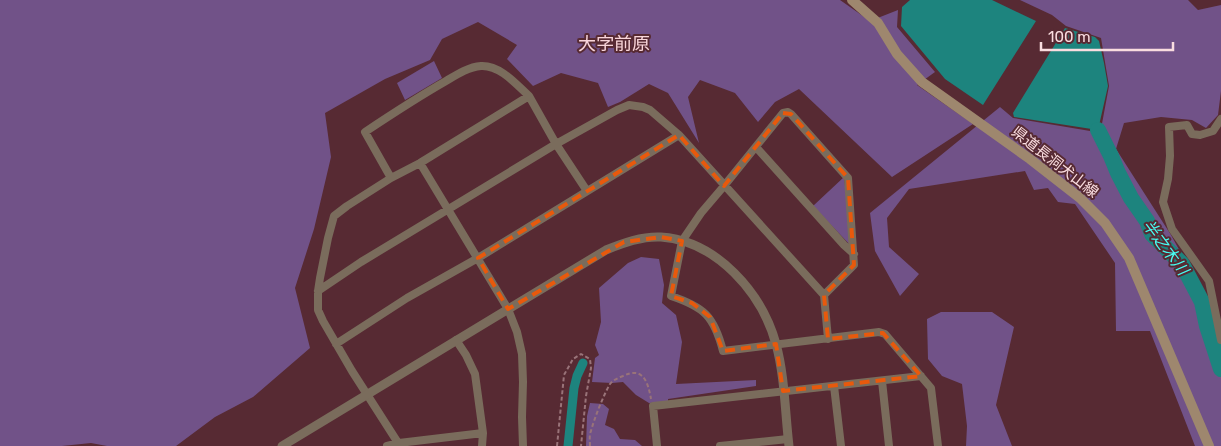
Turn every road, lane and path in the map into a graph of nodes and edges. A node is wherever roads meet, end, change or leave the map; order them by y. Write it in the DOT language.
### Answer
graph roads {
  1 [pos="852,0"];
  2 [pos="529,96"];
  3 [pos="1221,119"];
  4 [pos="679,135"];
  5 [pos="556,144"];
  6 [pos="756,147"];
  7 [pos="420,162"];
  8 [pos="391,178"];
  9 [pos="724,186"];
  10 [pos="587,191"];
  11 [pos="448,210"];
  12 [pos="682,241"];
  13 [pos="854,254"];
  14 [pos="478,258"];
  15 [pos="318,291"];
  16 [pos="824,295"];
  17 [pos="508,309"];
  18 [pos="828,339"];
  19 [pos="456,340"];
  20 [pos="1221,340"];
  21 [pos="336,344"];
  22 [pos="776,344"];
  23 [pos="921,376"];
  24 [pos="882,381"];
  25 [pos="834,386"];
  26 [pos="783,391"];
  27 [pos="367,395"];
  28 [pos="653,406"];
  29 [pos="483,433"];
  30 [pos="788,443"];
  31 [pos="399,445"];
  32 [pos="282,446"];
  33 [pos="387,446"];
  34 [pos="482,446"];
  35 [pos="523,446"];
  36 [pos="557,446"];
  37 [pos="581,446"];
  38 [pos="590,446"];
  39 [pos="657,446"];
  40 [pos="720,446"];
  41 [pos="841,446"];
  42 [pos="889,446"];
  43 [pos="938,446"];
  44 [pos="1209,446"];
  1 -- 44 [label="main road, 県道長洞犬山線"];
  2 -- 5 [label="street"];
  2 -- 7 [label="street"];
  2 -- 8 [label="street"];
  3 -- 20 [label="street"];
  4 -- 5 [label="street"];
  4 -- 9 [label="street"];
  4 -- 10 [label="street"];
  5 -- 10 [label="street"];
  5 -- 11 [label="street"];
  6 -- 9 [label="street"];
  6 -- 13 [label="street"];
  6 -- 13 [label="street"];
  7 -- 8 [label="street"];
  7 -- 11 [label="street"];
  8 -- 15 [label="street"];
  9 -- 12 [label="street"];
  9 -- 16 [label="street"];
  10 -- 14 [label="street"];
  11 -- 14 [label="street"];
  11 -- 15 [label="street"];
  12 -- 17 [label="street"];
  12 -- 22 [label="street"];
  12 -- 22 [label="street"];
  13 -- 16 [label="street"];
  14 -- 17 [label="street"];
  14 -- 21 [label="street"];
  15 -- 21 [label="street"];
  16 -- 18 [label="street"];
  17 -- 19 [label="street"];
  17 -- 35 [label="street"];
  18 -- 22 [label="street"];
  18 -- 23 [label="street"];
  19 -- 27 [label="street"];
  19 -- 29 [label="street"];
  21 -- 27 [label="street"];
  22 -- 26 [label="street"];
  23 -- 24 [label="street"];
  23 -- 43 [label="street"];
  24 -- 25 [label="street"];
  24 -- 42 [label="street"];
  25 -- 26 [label="street"];
  25 -- 41 [label="street"];
  26 -- 28 [label="street"];
  26 -- 30 [label="street"];
  27 -- 31 [label="street"];
  27 -- 32 [label="street"];
  28 -- 38 [label="path"];
  28 -- 39 [label="street"];
  29 -- 31 [label="street"];
  29 -- 34 [label="street"];
  30 -- 40 [label="street"];
  31 -- 33 [label="street"];
  36 -- 37 [label="path"];
}
